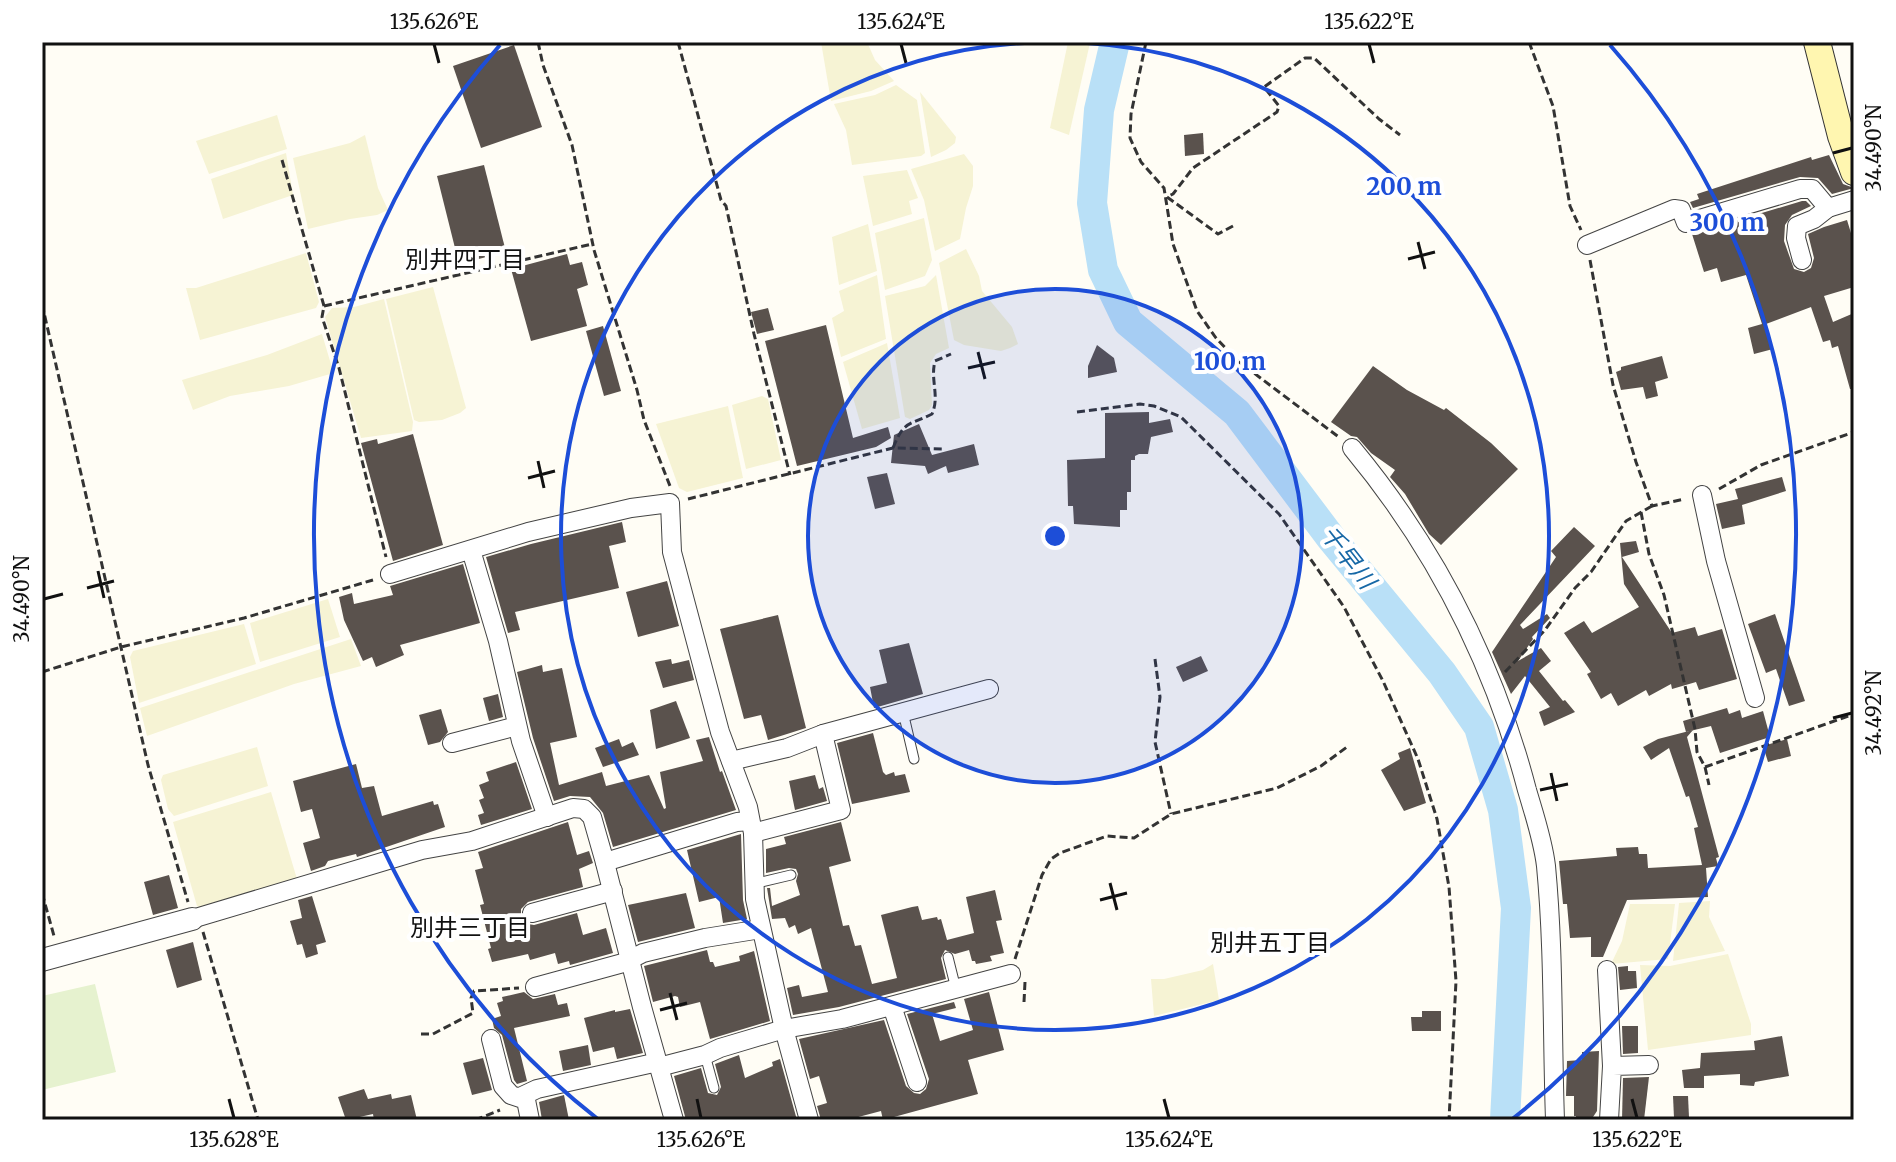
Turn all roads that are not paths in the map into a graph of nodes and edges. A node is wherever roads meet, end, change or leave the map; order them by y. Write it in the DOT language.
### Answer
graph roads {
  1 [pos="1817,42"];
  2 [pos="1854,172"];
  3 [pos="1854,200"];
  4 [pos="1828,208"];
  5 [pos="1587,245"];
  6 [pos="1802,260"];
  7 [pos="1352,448"];
  8 [pos="1702,495"];
  9 [pos="471,550"];
  10 [pos="390,574"];
  11 [pos="989,689"];
  12 [pos="1755,698"];
  13 [pos="903,712"];
  14 [pos="517,726"];
  15 [pos="823,734"];
  16 [pos="452,743"];
  17 [pos="914,759"];
  18 [pos="731,761"];
  19 [pos="547,817"];
  20 [pos="752,827"];
  21 [pos="605,862"];
  22 [pos="791,875"];
  23 [pos="753,884"];
  24 [pos="613,891"];
  25 [pos="532,913"];
  26 [pos="195,918"];
  27 [pos="761,929"];
  28 [pos="51,957"];
  29 [pos="948,957"];
  30 [pos="631,959"];
  31 [pos="1607,970"];
  32 [pos="1011,974"];
  33 [pos="535,987"];
  34 [pos="956,989"];
  35 [pos="892,1006"];
  36 [pos="784,1029"];
  37 [pos="491,1039"];
  38 [pos="705,1055"];
  39 [pos="658,1065"];
  40 [pos="1649,1065"];
  41 [pos="1612,1066"];
  42 [pos="917,1082"];
  43 [pos="714,1088"];
  44 [pos="520,1097"];
  45 [pos="530,1120"];
  46 [pos="674,1120"];
  47 [pos="809,1120"];
  48 [pos="1555,1120"];
  49 [pos="1609,1120"];
  1 -- 2 [label="main road"];
  3 -- 4 [label="street"];
  4 -- 5 [label="street"];
  4 -- 6 [label="street"];
  7 -- 48 [label="street"];
  8 -- 12 [label="street"];
  9 -- 10 [label="street"];
  9 -- 14 [label="street"];
  9 -- 18 [label="street"];
  11 -- 13 [label="street"];
  13 -- 15 [label="street"];
  13 -- 17 [label="lane"];
  14 -- 16 [label="street"];
  14 -- 19 [label="street"];
  15 -- 18 [label="street"];
  15 -- 20 [label="street"];
  18 -- 20 [label="street"];
  19 -- 21 [label="street"];
  19 -- 26 [label="street"];
  20 -- 21 [label="street"];
  20 -- 23 [label="street"];
  21 -- 24 [label="street"];
  22 -- 23 [label="lane"];
  23 -- 27 [label="street"];
  24 -- 25 [label="street"];
  24 -- 30 [label="street"];
  26 -- 28 [label="street"];
  27 -- 30 [label="street"];
  27 -- 36 [label="street"];
  29 -- 34 [label="lane"];
  30 -- 33 [label="street"];
  30 -- 39 [label="street"];
  31 -- 41 [label="street"];
  32 -- 34 [label="street"];
  34 -- 35 [label="street"];
  35 -- 36 [label="street"];
  35 -- 42 [label="street"];
  36 -- 38 [label="street"];
  36 -- 47 [label="street"];
  37 -- 44 [label="street"];
  38 -- 39 [label="street"];
  38 -- 43 [label="lane"];
  39 -- 44 [label="street"];
  39 -- 46 [label="street"];
  40 -- 41 [label="street"];
  41 -- 49 [label="street"];
  44 -- 45 [label="street"];
}
